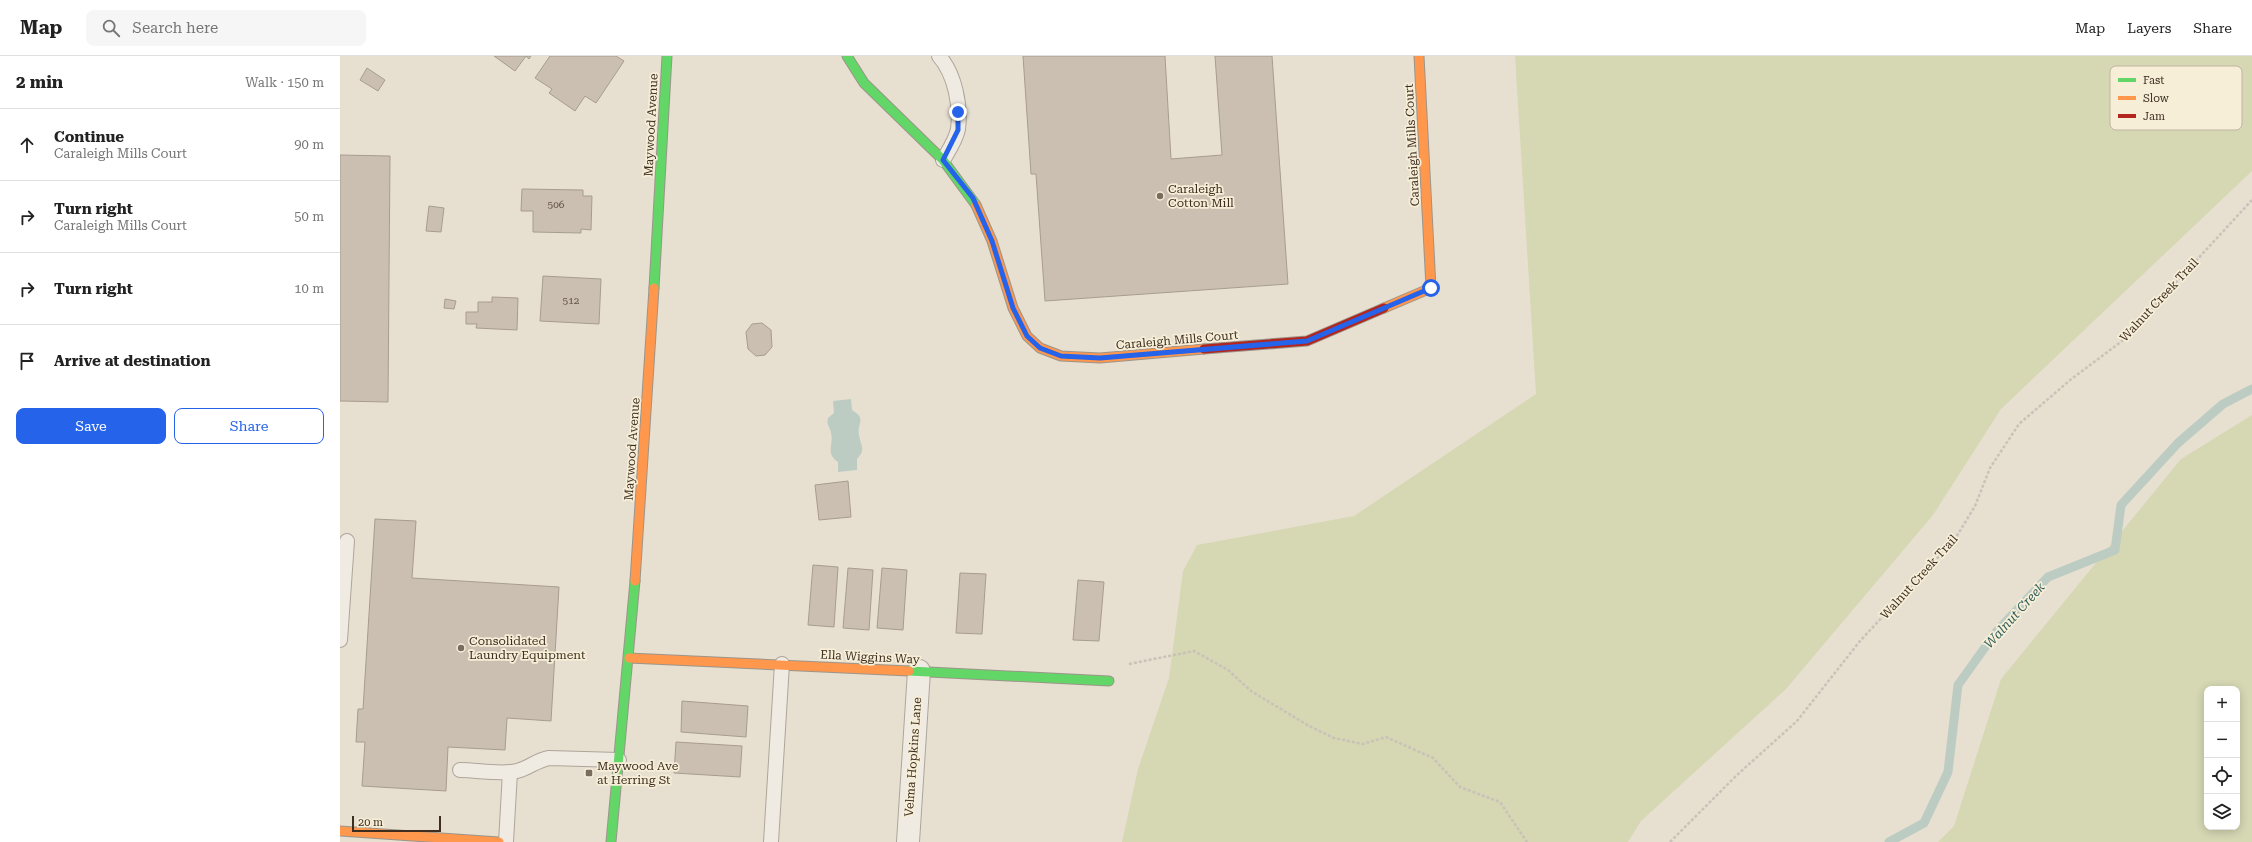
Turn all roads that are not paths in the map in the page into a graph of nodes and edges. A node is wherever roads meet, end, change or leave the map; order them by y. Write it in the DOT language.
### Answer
graph roads {
  1 [pos="667,56"];
  2 [pos="847,56"];
  3 [pos="940,56"];
  4 [pos="1419,56"];
  5 [pos="943,160"];
  6 [pos="346,541"];
  7 [pos="340,640"];
  8 [pos="629,658"];
  9 [pos="782,664"];
  10 [pos="919,671"];
  11 [pos="1109,681"];
  12 [pos="619,760"];
  13 [pos="460,770"];
  14 [pos="510,772"];
  15 [pos="340,832"];
  16 [pos="499,842"];
  17 [pos="506,842"];
  18 [pos="611,842"];
  19 [pos="770,842"];
  20 [pos="908,842"];
  1 -- 8 [label="street, Maywood Avenue"];
  2 -- 5 [label="street, Caraleigh Mills Court"];
  3 -- 5 [label="lane"];
  4 -- 5 [label="street, Caraleigh Mills Court"];
  6 -- 7 [label="lane"];
  8 -- 9 [label="street, Ella Wiggins Way"];
  8 -- 12 [label="street, Maywood Avenue"];
  9 -- 10 [label="street, Ella Wiggins Way"];
  9 -- 19 [label="lane"];
  10 -- 11 [label="street, Ella Wiggins Way"];
  10 -- 20 [label="street, Velma Hopkins Lane"];
  12 -- 14 [label="lane"];
  12 -- 18 [label="street, Maywood Avenue"];
  13 -- 14 [label="lane"];
  14 -- 17 [label="lane"];
  15 -- 16 [label="street"];
}
